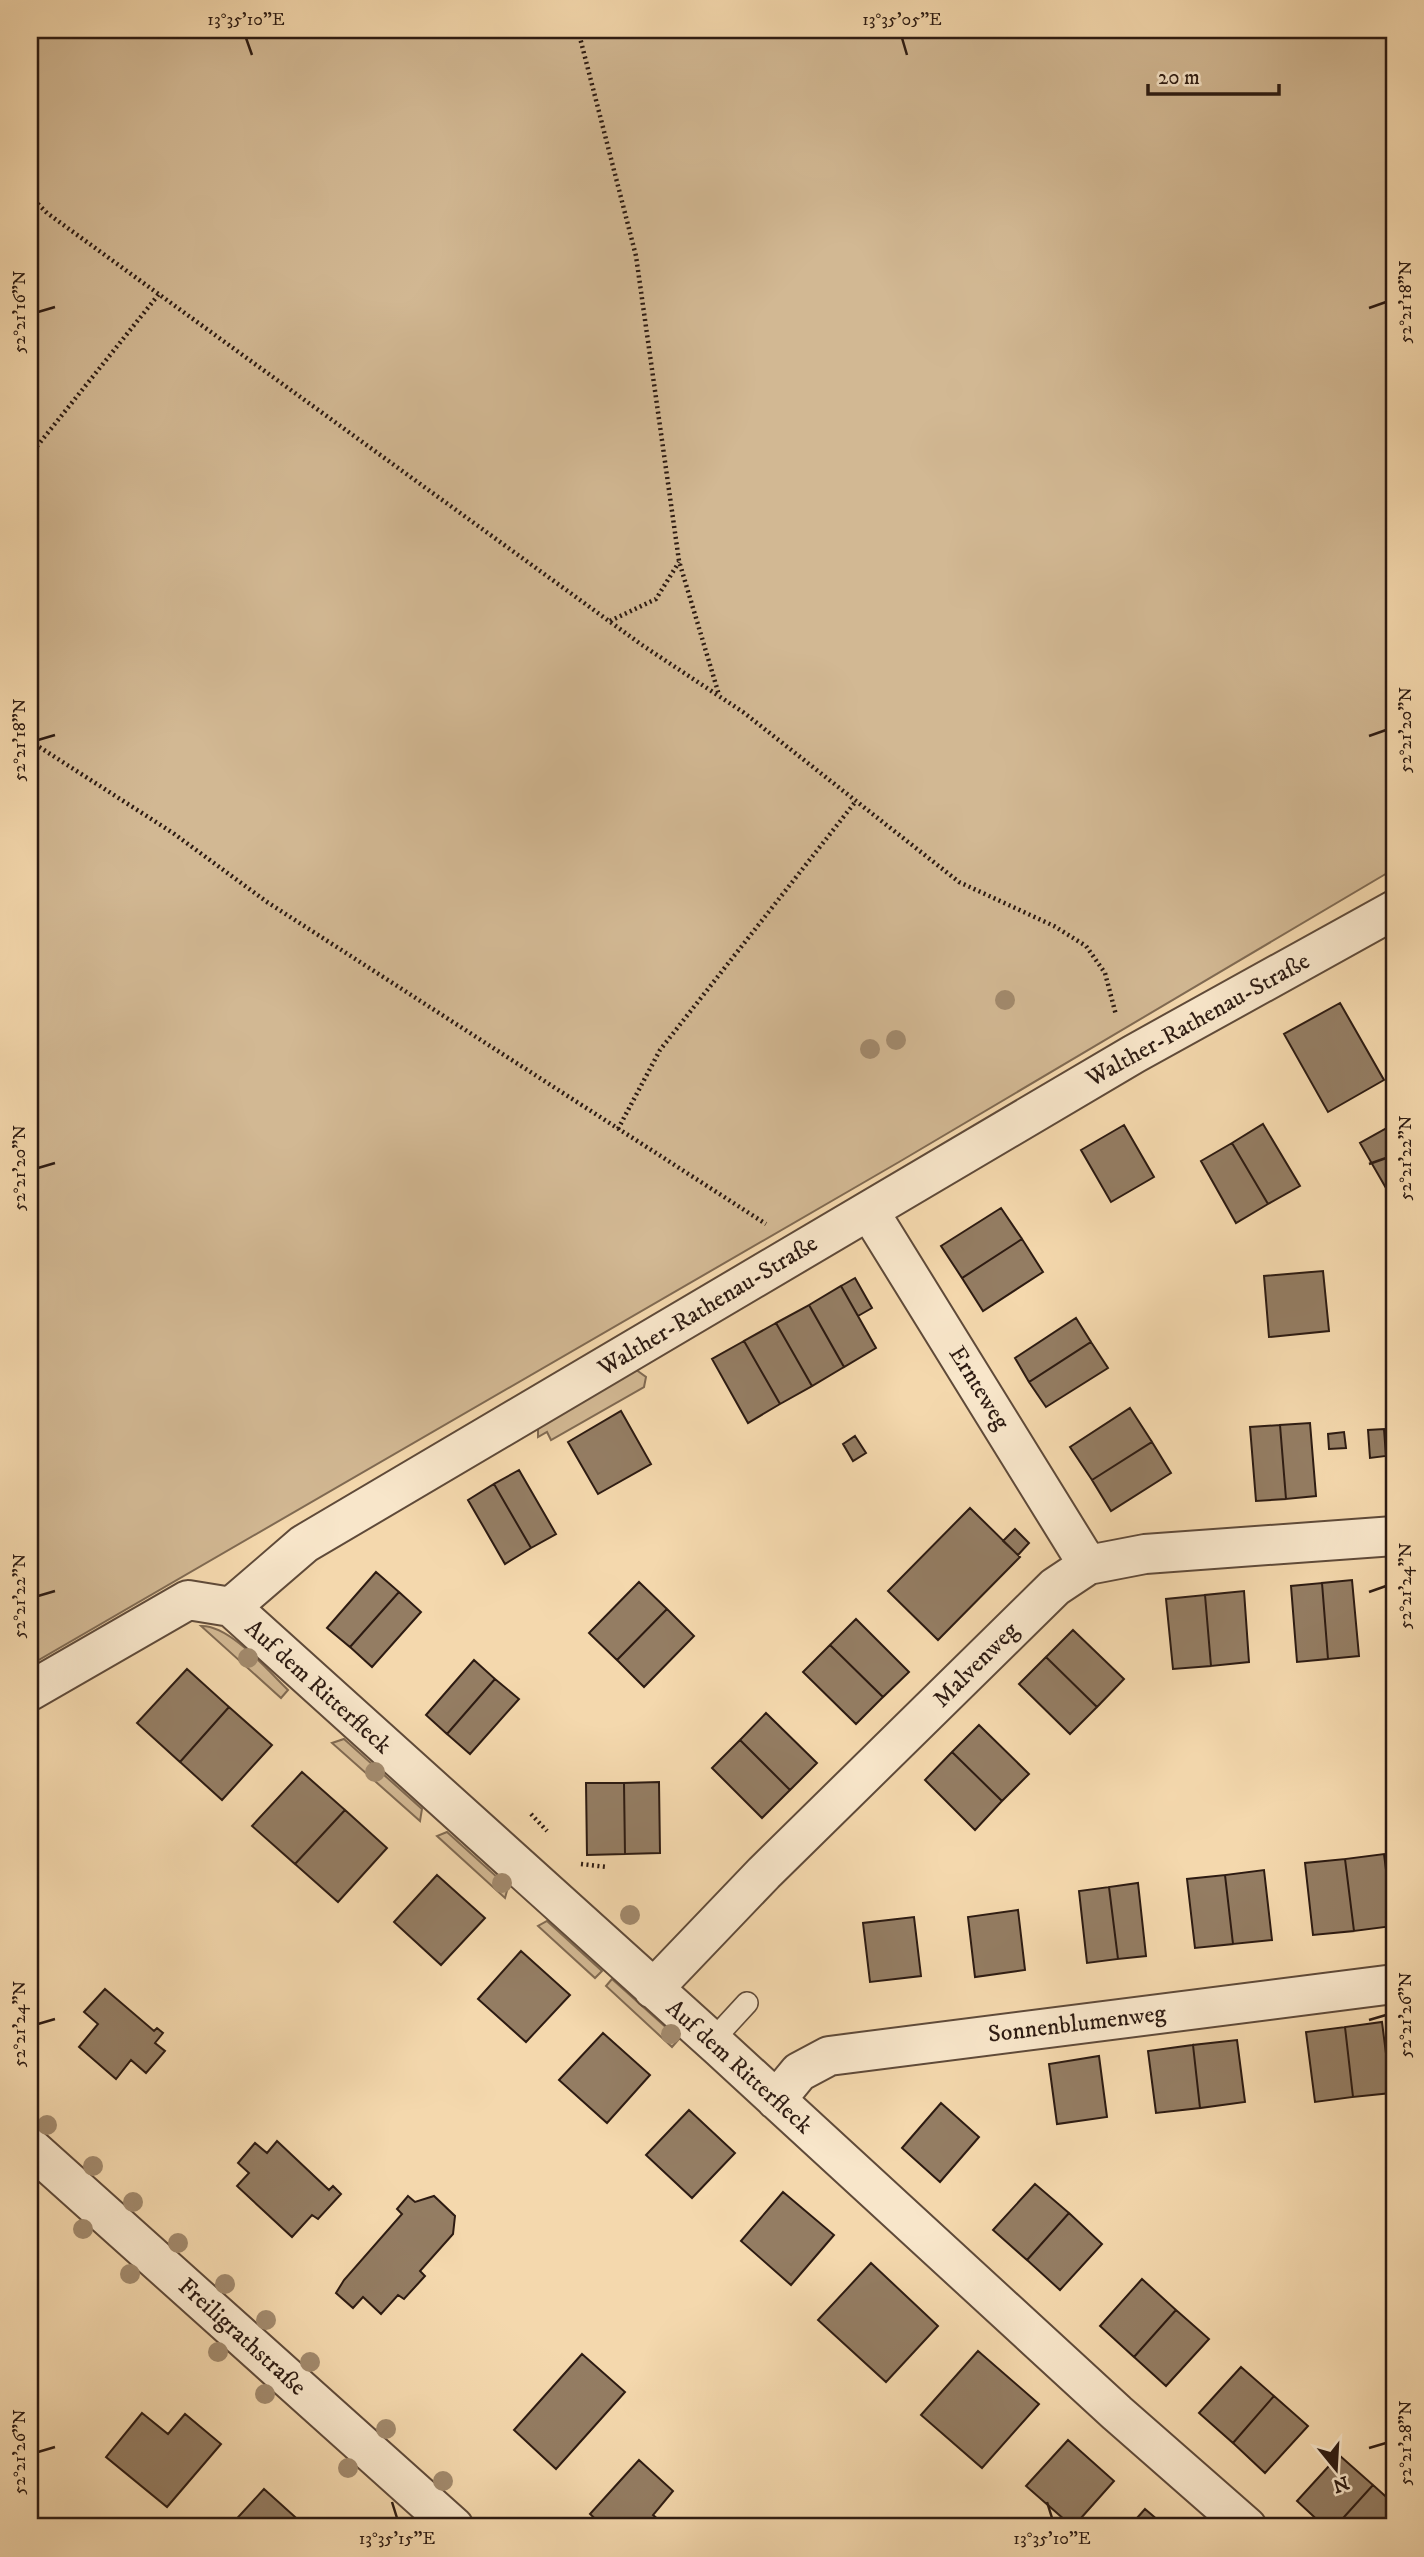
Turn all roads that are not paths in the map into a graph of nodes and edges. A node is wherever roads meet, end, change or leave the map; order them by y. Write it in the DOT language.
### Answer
graph roads {
  1 [pos="1394,910"];
  2 [pos="869,1211"];
  3 [pos="1394,1536"];
  4 [pos="1088,1565"];
  5 [pos="231,1608"];
  6 [pos="30,1691"];
  7 [pos="1394,1984"];
  8 [pos="653,1989"];
  9 [pos="747,2003"];
  10 [pos="712,2041"];
  11 [pos="776,2100"];
  12 [pos="30,2147"];
  13 [pos="454,2527"];
  14 [pos="1247,2527"];
  1 -- 2 [label="street, Walther-Rathenau-Straße"];
  2 -- 4 [label="street, Ernteweg"];
  2 -- 5 [label="street, Walther-Rathenau-Straße"];
  3 -- 4 [label="street, Malvenweg"];
  4 -- 8 [label="street, Malvenweg"];
  5 -- 6 [label="street"];
  5 -- 8 [label="street, Auf dem Ritterfleck"];
  7 -- 11 [label="street, Sonnenblumenweg"];
  8 -- 10 [label="street, Auf dem Ritterfleck"];
  9 -- 10 [label="lane"];
  10 -- 11 [label="street, Auf dem Ritterfleck"];
  11 -- 14 [label="street, Auf dem Ritterfleck"];
  12 -- 13 [label="street, Freiligrathstraße"];
}
